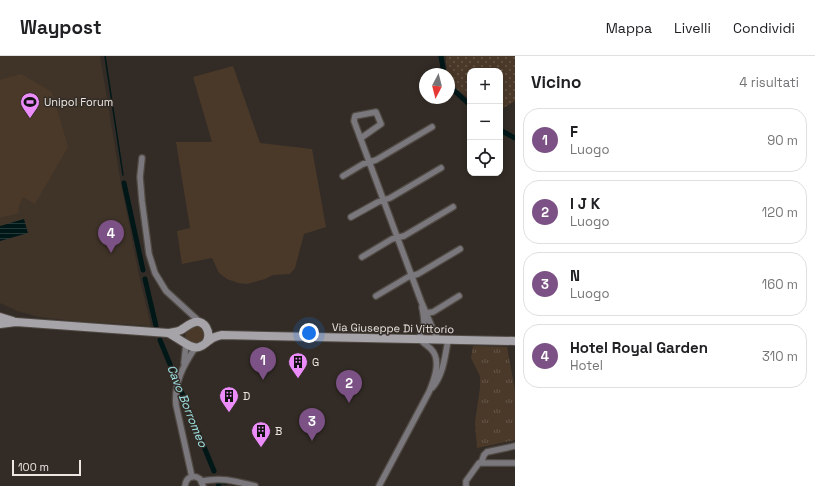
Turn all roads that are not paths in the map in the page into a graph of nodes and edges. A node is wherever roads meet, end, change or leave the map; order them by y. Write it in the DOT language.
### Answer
graph roads {
  1 [pos="432,127"];
  2 [pos="361,138"];
  3 [pos="142,158"];
  4 [pos="370,162"];
  5 [pos="441,168"];
  6 [pos="343,176"];
  7 [pos="384,200"];
  8 [pos="453,206"];
  9 [pos="351,217"];
  10 [pos="398,238"];
  11 [pos="460,249"];
  12 [pos="362,257"];
  13 [pos="412,275"];
  14 [pos="376,296"];
  15 [pos="459,296"];
  16 [pos="190,313"];
  17 [pos="425,313"];
  18 [pos="0,317"];
  19 [pos="16,322"];
  20 [pos="0,324"];
  21 [pos="204,325"];
  22 [pos="186,326"];
  23 [pos="423,328"];
  24 [pos="433,329"];
  25 [pos="168,333"];
  26 [pos="222,335"];
  27 [pos="421,340"];
  28 [pos="444,340"];
  29 [pos="515,341"];
  30 [pos="206,342"];
  31 [pos="185,343"];
  32 [pos="195,348"];
  33 [pos="445,351"];
  34 [pos="434,352"];
  35 [pos="184,365"];
  36 [pos="429,392"];
  37 [pos="515,446"];
  38 [pos="481,463"];
  39 [pos="515,463"];
  40 [pos="192,477"];
  41 [pos="203,484"];
  42 [pos="381,485"];
  43 [pos="185,486"];
  44 [pos="255,486"];
  45 [pos="466,486"];
  1 -- 4 [label="street"];
  2 -- 2 [label="street"];
  2 -- 4 [label="street"];
  3 -- 16 [label="street"];
  4 -- 6 [label="street"];
  4 -- 7 [label="street"];
  5 -- 7 [label="street"];
  7 -- 9 [label="street"];
  7 -- 10 [label="street"];
  8 -- 10 [label="street"];
  10 -- 12 [label="street"];
  10 -- 13 [label="street"];
  11 -- 13 [label="street"];
  13 -- 14 [label="street"];
  13 -- 17 [label="street"];
  15 -- 17 [label="street"];
  16 -- 21 [label="street"];
  16 -- 22 [label="street"];
  17 -- 23 [label="street"];
  17 -- 24 [label="street"];
  18 -- 19 [label="main road"];
  19 -- 20 [label="main road"];
  19 -- 25 [label="main road"];
  21 -- 22 [label="main road"];
  21 -- 26 [label="main road, Via Giuseppe Di Vittorio"];
  21 -- 30 [label="main road"];
  22 -- 25 [label="main road"];
  22 -- 31 [label="main road"];
  23 -- 24 [label="street"];
  23 -- 27 [label="street"];
  24 -- 28 [label="street"];
  25 -- 31 [label="main road"];
  26 -- 27 [label="main road, Via Giuseppe Di Vittorio"];
  26 -- 30 [label="main road, Via Giuseppe Di Vittorio"];
  27 -- 28 [label="main road, Via Giuseppe Di Vittorio"];
  27 -- 34 [label="street"];
  28 -- 29 [label="main road, Via Giuseppe Di Vittorio"];
  28 -- 33 [label="street"];
  30 -- 32 [label="main road"];
  31 -- 32 [label="main road"];
  31 -- 35 [label="street"];
  32 -- 35 [label="street"];
  33 -- 34 [label="street"];
  33 -- 36 [label="street"];
  34 -- 36 [label="street"];
  35 -- 40 [label="street"];
  36 -- 42 [label="street"];
  37 -- 38 [label="street"];
  38 -- 39 [label="street"];
  38 -- 45 [label="street"];
  40 -- 41 [label="street"];
  40 -- 43 [label="street"];
  41 -- 44 [label="street"];
}
